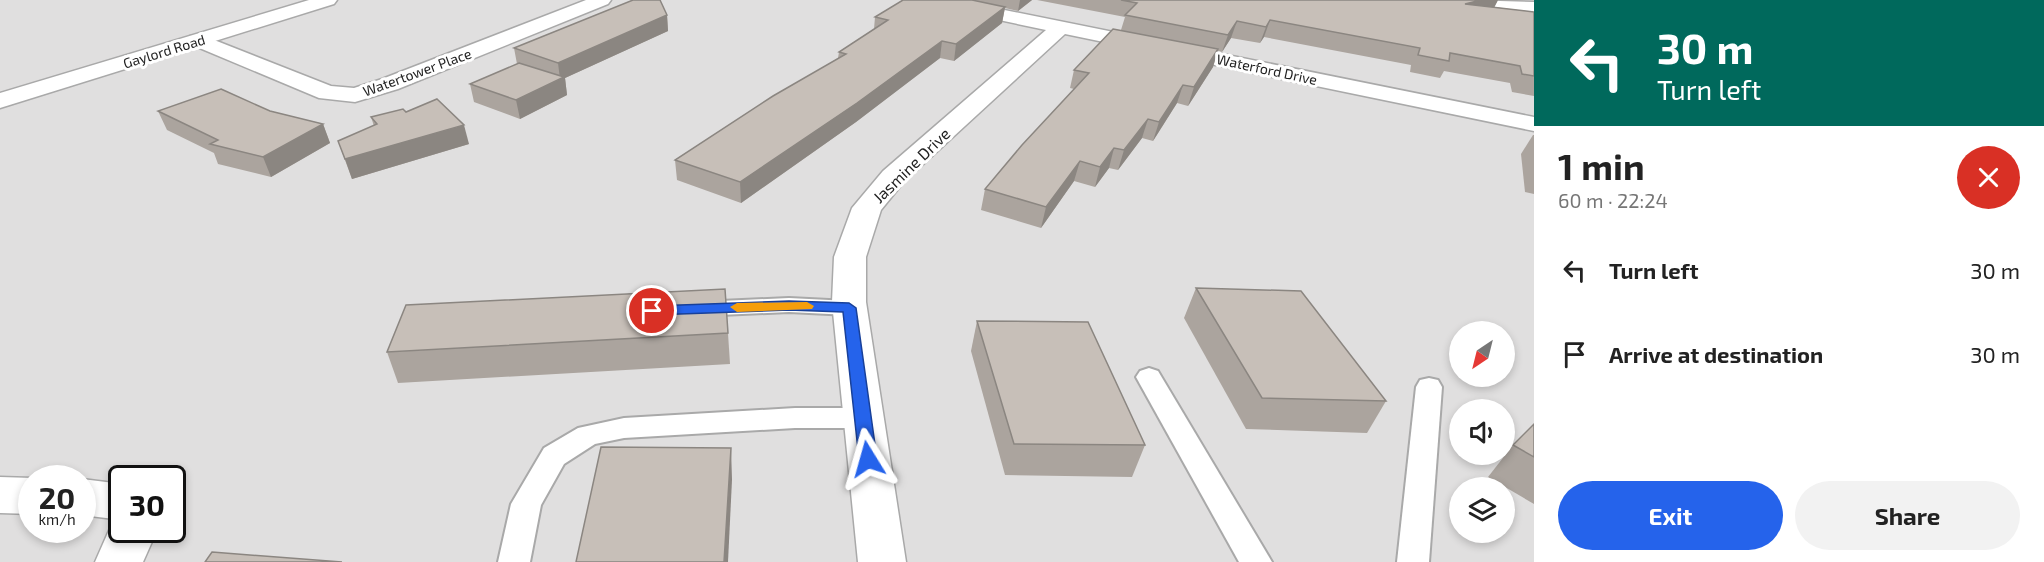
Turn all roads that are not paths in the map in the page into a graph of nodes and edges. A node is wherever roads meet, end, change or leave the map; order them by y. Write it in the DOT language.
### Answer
graph roads {
  1 [pos="328,0"];
  2 [pos="602,0"];
  3 [pos="928,0"];
  4 [pos="1474,0"];
  5 [pos="1534,8"];
  6 [pos="1061,27"];
  7 [pos="197,40"];
  8 [pos="0,101"];
  9 [pos="1534,124"];
  10 [pos="849,308"];
  11 [pos="671,310"];
  12 [pos="1149,377"];
  13 [pos="1429,387"];
  14 [pos="862,418"];
  15 [pos="0,495"];
  16 [pos="18,496"];
  17 [pos="128,543"];
  18 [pos="119,562"];
  19 [pos="514,562"];
  20 [pos="882,562"];
  21 [pos="1256,562"];
  22 [pos="1413,562"];
  1 -- 7 [label="street, Gaylord Road"];
  2 -- 7 [label="street, Watertower Place"];
  3 -- 6 [label="street, Waterford Drive"];
  4 -- 5 [label="street"];
  6 -- 9 [label="street, Waterford Drive"];
  6 -- 10 [label="street, Jasmine Drive"];
  7 -- 8 [label="street, Gaylord Road"];
  10 -- 11 [label="lane"];
  10 -- 14 [label="street, Jasmine Drive"];
  12 -- 21 [label="lane"];
  13 -- 22 [label="lane"];
  14 -- 19 [label="lane"];
  14 -- 20 [label="street, Jasmine Drive"];
  15 -- 16 [label="street"];
  17 -- 18 [label="street"];
}
